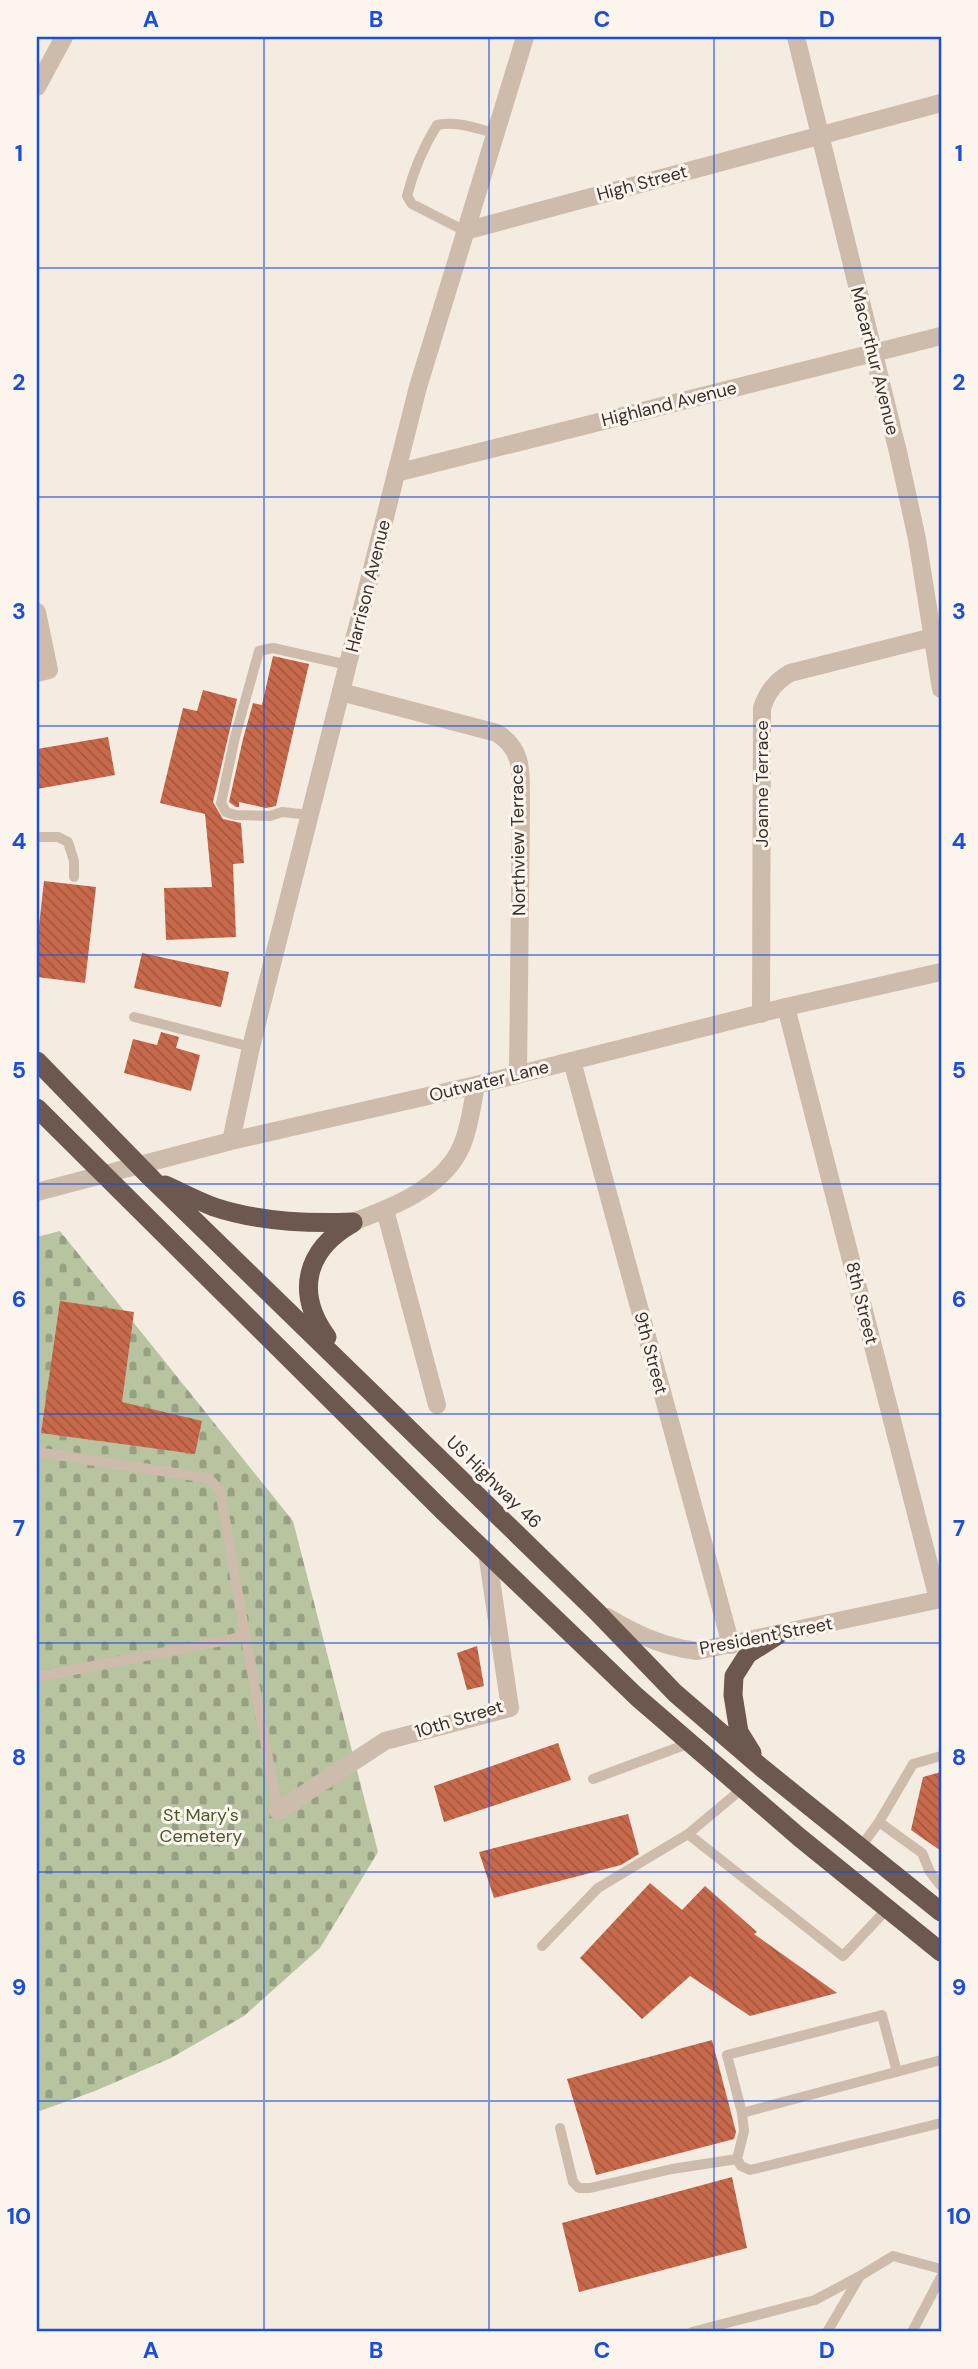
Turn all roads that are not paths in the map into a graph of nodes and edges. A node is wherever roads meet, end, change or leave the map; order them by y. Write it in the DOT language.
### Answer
graph roads {
  1 [pos="64,37"];
  2 [pos="525,37"];
  3 [pos="796,37"];
  4 [pos="37,87"];
  5 [pos="941,103"];
  6 [pos="494,134"];
  7 [pos="820,135"];
  8 [pos="465,231"];
  9 [pos="941,335"];
  10 [pos="872,353"];
  11 [pos="397,473"];
  12 [pos="37,612"];
  13 [pos="933,637"];
  14 [pos="348,665"];
  15 [pos="43,671"];
  16 [pos="941,689"];
  17 [pos="341,692"];
  18 [pos="310,815"];
  19 [pos="37,837"];
  20 [pos="74,877"];
  21 [pos="941,972"];
  22 [pos="786,1007"];
  23 [pos="761,1014"];
  24 [pos="134,1017"];
  25 [pos="251,1047"];
  26 [pos="37,1060"];
  27 [pos="572,1061"];
  28 [pos="519,1074"];
  29 [pos="475,1085"];
  30 [pos="37,1108"];
  31 [pos="231,1141"];
  32 [pos="153,1180"];
  33 [pos="46,1190"];
  34 [pos="385,1210"];
  35 [pos="353,1222"];
  36 [pos="353,1372"];
  37 [pos="437,1405"];
  38 [pos="37,1452"];
  39 [pos="487,1553"];
  40 [pos="939,1599"];
  41 [pos="597,1612"];
  42 [pos="244,1629"];
  43 [pos="778,1635"];
  44 [pos="731,1646"];
  45 [pos="37,1677"];
  46 [pos="690,1743"];
  47 [pos="941,1756"];
  48 [pos="762,1769"];
  49 [pos="593,1779"];
  50 [pos="743,1788"];
  51 [pos="278,1811"];
  52 [pos="880,1822"];
  53 [pos="688,1835"];
  54 [pos="860,1848"];
  55 [pos="941,1886"];
  56 [pos="887,1909"];
  57 [pos="941,1912"];
  58 [pos="542,1947"];
  59 [pos="941,1952"];
  60 [pos="941,2060"];
  61 [pos="897,2072"];
  62 [pos="742,2113"];
  63 [pos="941,2123"];
  64 [pos="560,2127"];
  65 [pos="737,2159"];
  66 [pos="941,2269"];
  67 [pos="860,2276"];
  68 [pos="941,2277"];
  69 [pos="691,2332"];
  70 [pos="827,2332"];
  71 [pos="912,2332"];
  1 -- 4 [label="street"];
  2 -- 6 [label="street, Harrison Avenue"];
  3 -- 7 [label="street, Macarthur Avenue"];
  5 -- 7 [label="street, High Street"];
  6 -- 8 [label="street, Harrison Avenue"];
  6 -- 8 [label="lane"];
  7 -- 8 [label="street, High Street"];
  7 -- 10 [label="street, Macarthur Avenue"];
  8 -- 11 [label="street, Harrison Avenue"];
  9 -- 10 [label="street, Highland Avenue"];
  10 -- 11 [label="street, Highland Avenue"];
  10 -- 13 [label="street, Macarthur Avenue"];
  11 -- 14 [label="street, Harrison Avenue"];
  12 -- 15 [label="street"];
  13 -- 16 [label="street, Macarthur Avenue"];
  13 -- 23 [label="street, Joanne Terrace"];
  14 -- 17 [label="street, Harrison Avenue"];
  14 -- 18 [label="lane"];
  17 -- 18 [label="street, Harrison Avenue"];
  17 -- 28 [label="street, Northview Terrace"];
  18 -- 25 [label="street, Harrison Avenue"];
  19 -- 20 [label="lane"];
  21 -- 22 [label="street, Outwater Lane"];
  22 -- 23 [label="street, Outwater Lane"];
  22 -- 40 [label="street, 8th Street"];
  23 -- 27 [label="street, Outwater Lane"];
  24 -- 25 [label="lane"];
  25 -- 31 [label="street, Harrison Avenue"];
  26 -- 32 [label="highway, US Highway 46"];
  27 -- 28 [label="street, Outwater Lane"];
  27 -- 44 [label="street, 9th Street"];
  28 -- 29 [label="street, Outwater Lane"];
  29 -- 31 [label="street, Outwater Lane"];
  29 -- 34 [label="street"];
  30 -- 39 [label="highway"];
  31 -- 33 [label="street, Outwater Lane"];
  32 -- 35 [label="highway"];
  32 -- 36 [label="highway, US Highway 46"];
  34 -- 35 [label="street"];
  34 -- 37 [label="street"];
  35 -- 36 [label="highway"];
  36 -- 41 [label="highway, US Highway 46"];
  38 -- 42 [label="lane"];
  39 -- 46 [label="highway"];
  39 -- 51 [label="street, 10th Street"];
  40 -- 43 [label="street, President Street"];
  41 -- 44 [label="street, President Street"];
  41 -- 48 [label="highway, US Highway 46"];
  42 -- 45 [label="lane"];
  42 -- 51 [label="lane"];
  43 -- 44 [label="street, President Street"];
  43 -- 48 [label="highway"];
  46 -- 49 [label="lane"];
  46 -- 50 [label="highway"];
  47 -- 52 [label="lane"];
  48 -- 54 [label="highway, US Highway 46"];
  50 -- 53 [label="lane"];
  50 -- 56 [label="highway"];
  52 -- 54 [label="lane"];
  52 -- 55 [label="lane"];
  53 -- 56 [label="lane"];
  53 -- 58 [label="lane"];
  54 -- 57 [label="highway, US Highway 46"];
  56 -- 59 [label="highway"];
  60 -- 61 [label="lane"];
  61 -- 62 [label="lane"];
  61 -- 62 [label="lane"];
  62 -- 65 [label="lane"];
  63 -- 65 [label="lane"];
  64 -- 65 [label="lane"];
  66 -- 67 [label="lane"];
  67 -- 69 [label="lane"];
  67 -- 70 [label="lane"];
  68 -- 71 [label="lane"];
}
